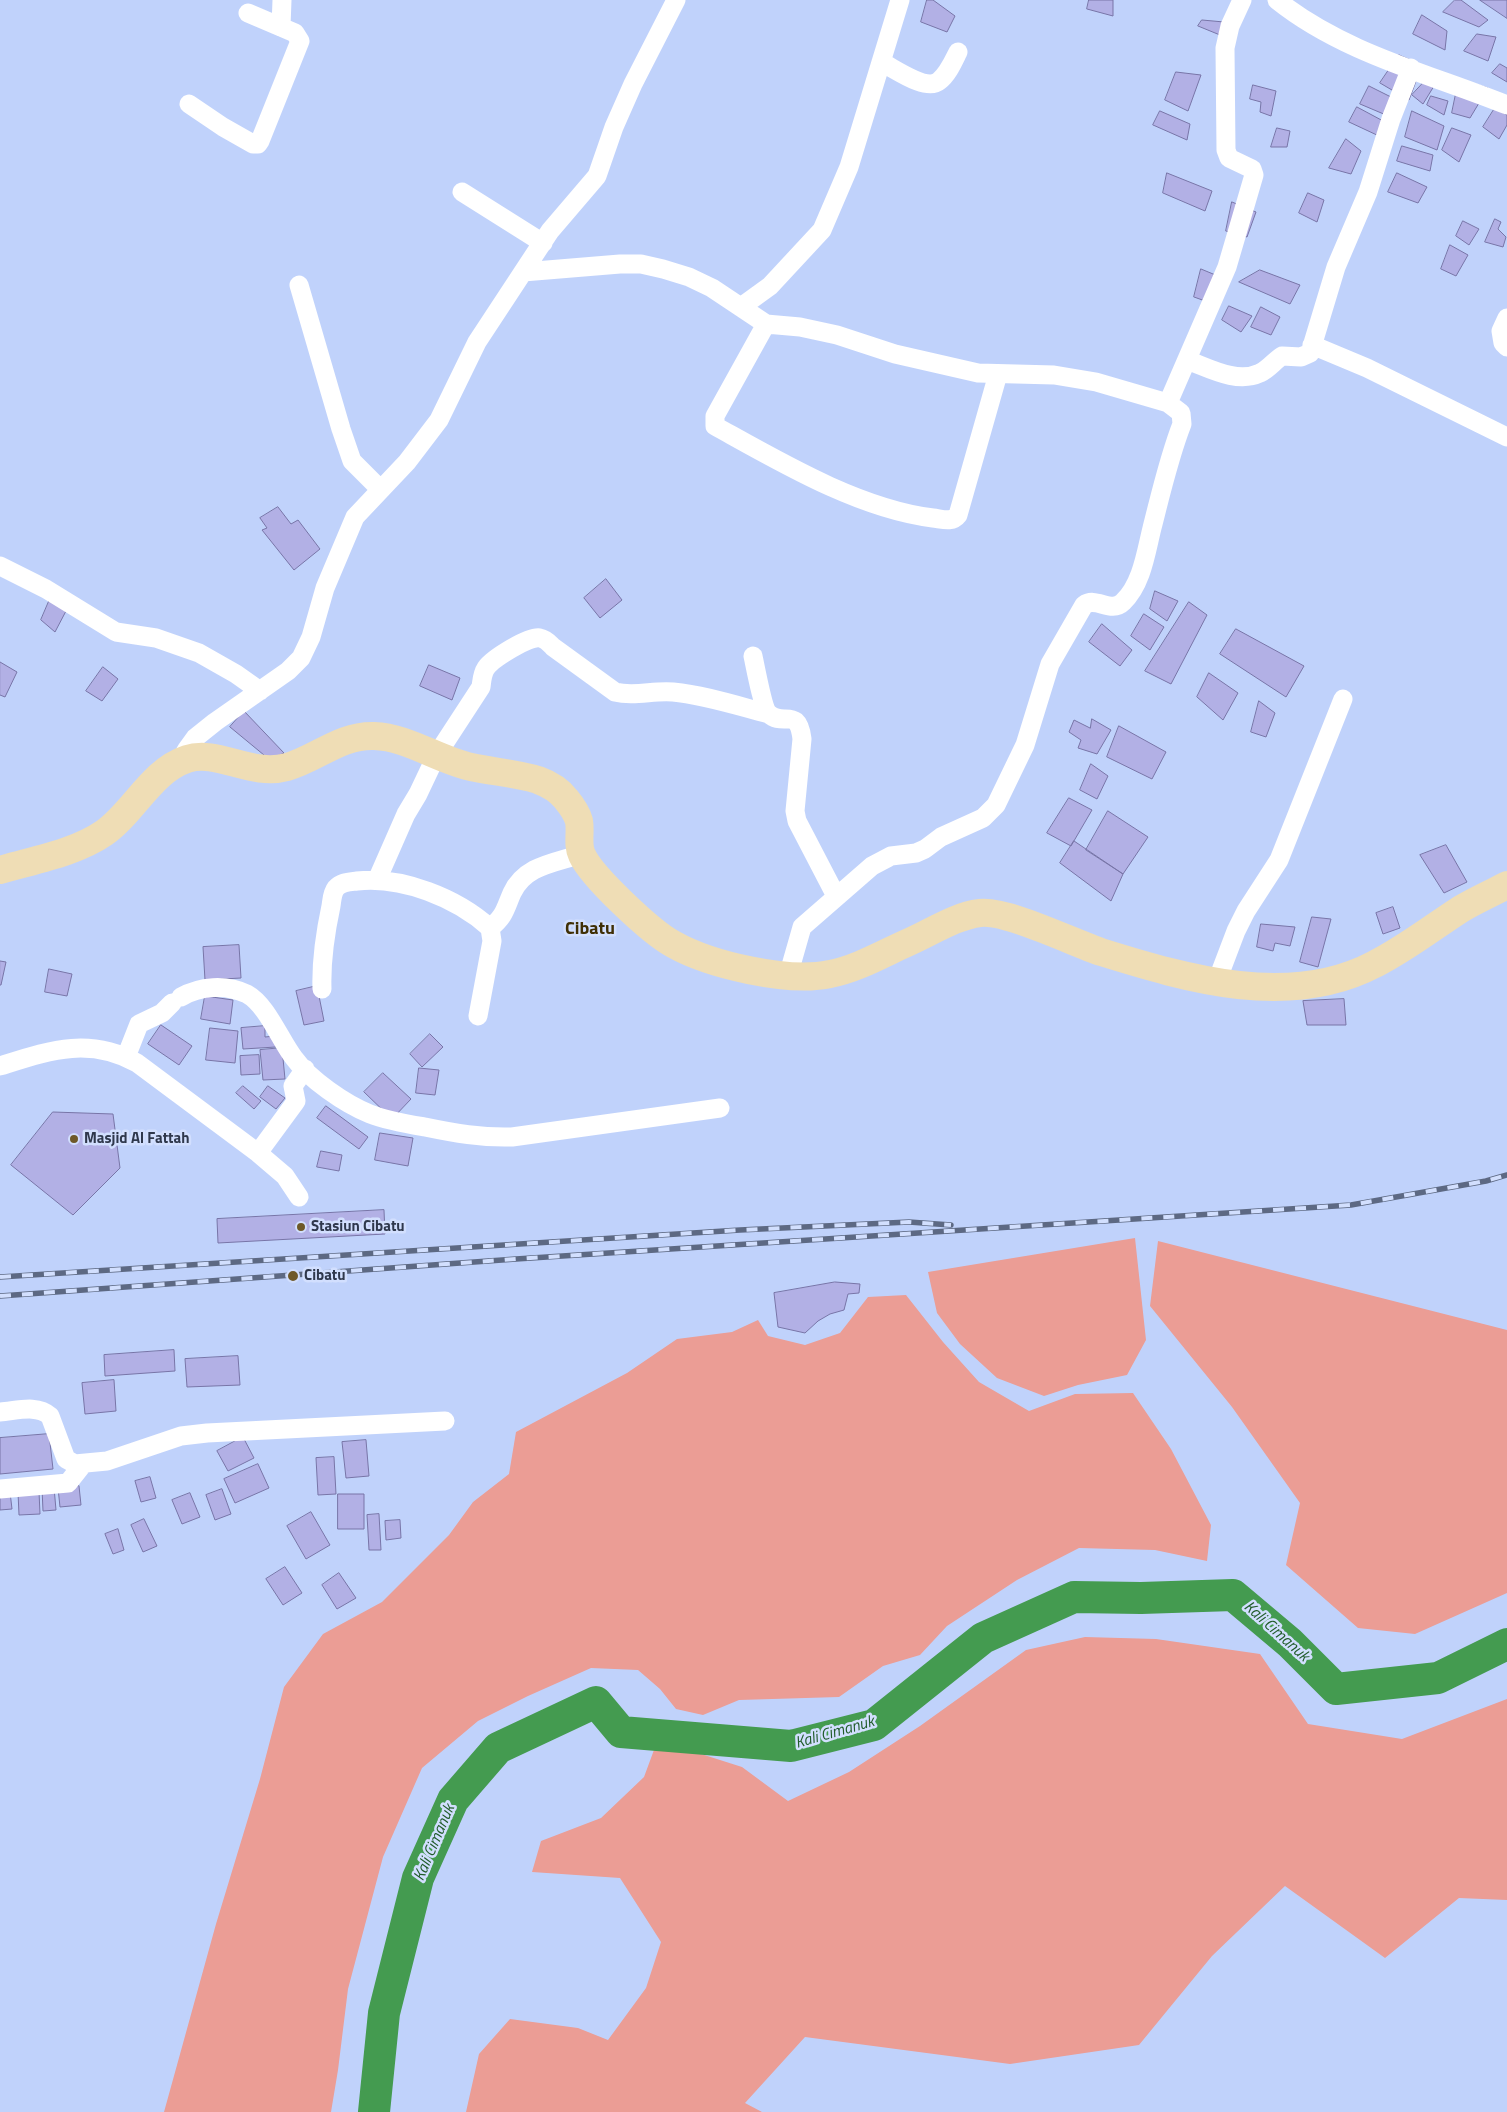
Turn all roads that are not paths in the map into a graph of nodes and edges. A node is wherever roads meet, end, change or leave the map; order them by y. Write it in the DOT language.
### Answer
graph roads {
  1 [pos="282,0"];
  2 [pos="676,0"];
  3 [pos="900,0"];
  4 [pos="1242,0"];
  5 [pos="1277,0"];
  6 [pos="248,13"];
  7 [pos="280,27"];
  8 [pos="958,52"];
  9 [pos="881,62"];
  10 [pos="1411,68"];
  11 [pos="189,104"];
  12 [pos="1507,105"];
  13 [pos="462,192"];
  14 [pos="542,243"];
  15 [pos="523,272"];
  16 [pos="299,285"];
  17 [pos="741,307"];
  18 [pos="1507,318"];
  19 [pos="766,324"];
  20 [pos="1312,345"];
  21 [pos="1507,347"];
  22 [pos="1187,360"];
  23 [pos="998,374"];
  24 [pos="1168,403"];
  25 [pos="1507,436"];
  26 [pos="380,489"];
  27 [pos="0,566"];
  28 [pos="753,656"];
  29 [pos="260,691"];
  30 [pos="1343,699"];
  31 [pos="769,714"];
  32 [pos="436,756"];
  33 [pos="180,761"];
  34 [pos="581,854"];
  35 [pos="0,870"];
  36 [pos="377,880"];
  37 [pos="1507,885"];
  38 [pos="836,896"];
  39 [pos="490,928"];
  40 [pos="788,976"];
  41 [pos="1217,981"];
  42 [pos="322,989"];
  43 [pos="478,1016"];
  44 [pos="126,1057"];
  45 [pos="0,1066"];
  46 [pos="305,1069"];
  47 [pos="720,1108"];
  48 [pos="258,1153"];
  49 [pos="299,1196"];
  50 [pos="0,1412"];
  51 [pos="445,1421"];
  52 [pos="83,1464"];
  53 [pos="0,1489"];
  1 -- 7 [label="street"];
  2 -- 14 [label="street"];
  3 -- 9 [label="street"];
  4 -- 22 [label="street"];
  5 -- 10 [label="street"];
  6 -- 7 [label="street"];
  7 -- 11 [label="street"];
  8 -- 9 [label="street"];
  9 -- 17 [label="street"];
  10 -- 12 [label="street"];
  10 -- 20 [label="street"];
  13 -- 14 [label="street"];
  14 -- 15 [label="street"];
  15 -- 17 [label="street"];
  15 -- 26 [label="street"];
  16 -- 26 [label="street"];
  17 -- 19 [label="street"];
  18 -- 21 [label="street"];
  19 -- 23 [label="street"];
  19 -- 23 [label="street"];
  20 -- 22 [label="street"];
  20 -- 25 [label="street"];
  22 -- 24 [label="street"];
  23 -- 24 [label="street"];
  24 -- 38 [label="street"];
  26 -- 29 [label="street"];
  27 -- 29 [label="street"];
  28 -- 31 [label="street"];
  29 -- 33 [label="street"];
  30 -- 41 [label="street"];
  31 -- 32 [label="street"];
  31 -- 38 [label="street"];
  32 -- 33 [label="main road"];
  32 -- 34 [label="main road"];
  32 -- 36 [label="street"];
  33 -- 35 [label="main road"];
  34 -- 39 [label="street"];
  34 -- 40 [label="main road"];
  36 -- 39 [label="street"];
  36 -- 42 [label="street"];
  37 -- 41 [label="main road"];
  38 -- 40 [label="street"];
  39 -- 43 [label="street"];
  40 -- 41 [label="main road"];
  44 -- 45 [label="street"];
  44 -- 46 [label="street"];
  44 -- 48 [label="street"];
  46 -- 47 [label="street"];
  46 -- 48 [label="street"];
  48 -- 49 [label="street"];
  50 -- 52 [label="street"];
  51 -- 52 [label="street"];
  52 -- 53 [label="street"];
}
